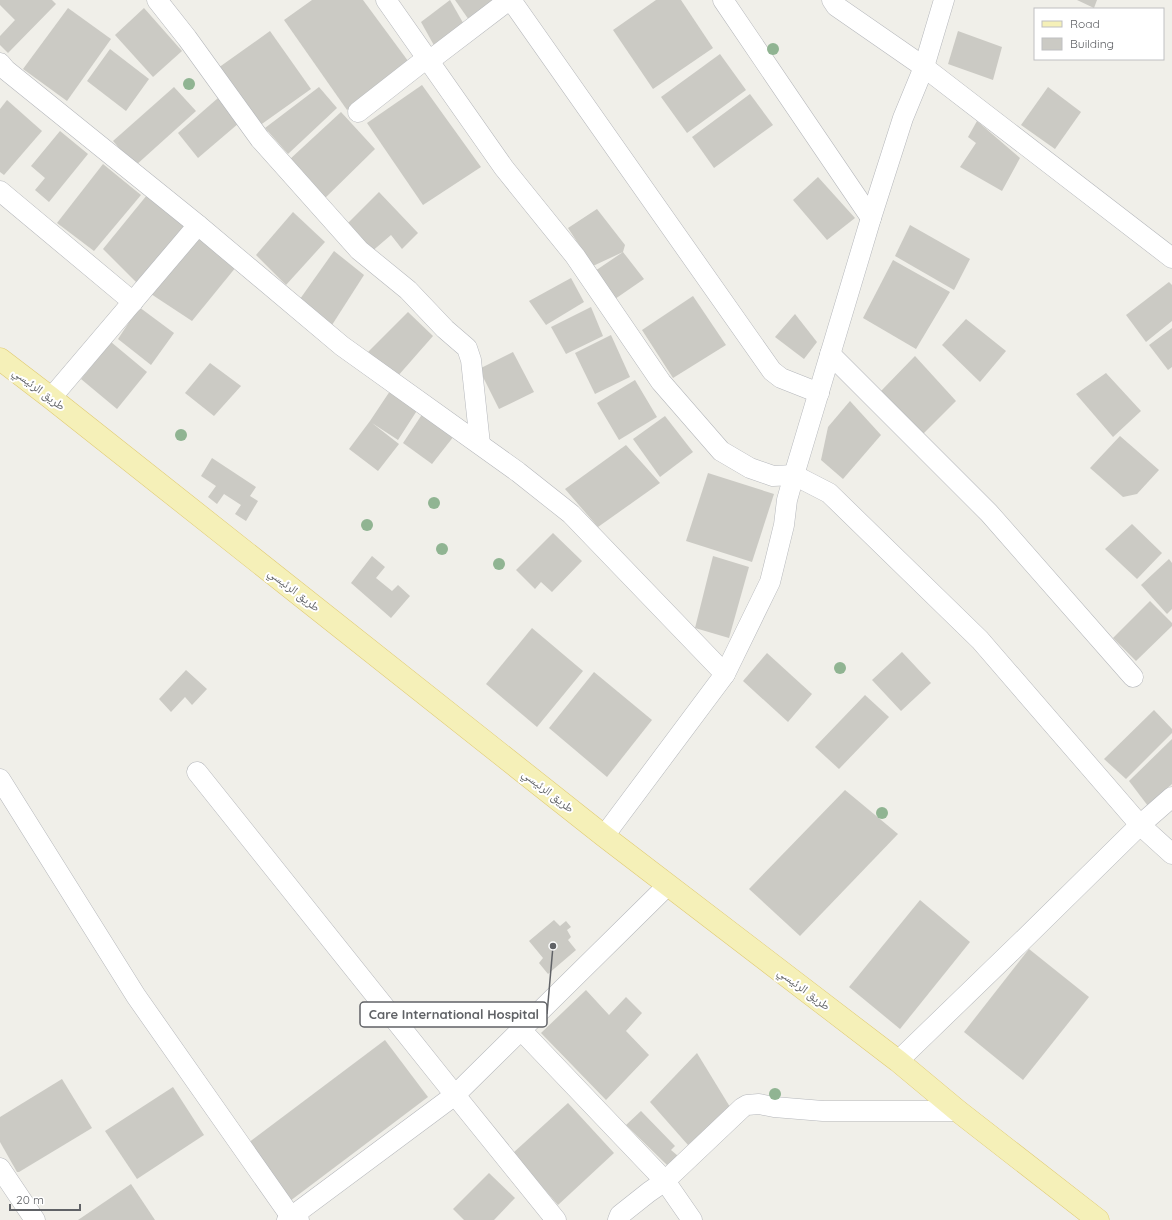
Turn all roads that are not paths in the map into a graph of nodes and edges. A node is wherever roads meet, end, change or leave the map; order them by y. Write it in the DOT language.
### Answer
graph roads {
  1 [pos="157,0"];
  2 [pos="386,0"];
  3 [pos="510,0"];
  4 [pos="723,0"];
  5 [pos="832,0"];
  6 [pos="944,0"];
  7 [pos="428,59"];
  8 [pos="924,68"];
  9 [pos="2,70"];
  10 [pos="358,112"];
  11 [pos="0,191"];
  12 [pos="871,218"];
  13 [pos="198,225"];
  14 [pos="1172,258"];
  15 [pos="133,302"];
  16 [pos="830,354"];
  17 [pos="0,359"];
  18 [pos="818,392"];
  19 [pos="51,398"];
  20 [pos="480,444"];
  21 [pos="794,475"];
  22 [pos="724,674"];
  23 [pos="1133,677"];
  24 [pos="197,772"];
  25 [pos="0,779"];
  26 [pos="1172,797"];
  27 [pos="1140,824"];
  28 [pos="604,836"];
  29 [pos="1172,854"];
  30 [pos="668,885"];
  31 [pos="521,1030"];
  32 [pos="898,1061"];
  33 [pos="455,1095"];
  34 [pos="958,1111"];
  35 [pos="0,1168"];
  36 [pos="665,1181"];
  37 [pos="294,1218"];
  38 [pos="35,1220"];
  39 [pos="556,1220"];
  40 [pos="618,1220"];
  41 [pos="692,1220"];
  42 [pos="1098,1220"];
  1 -- 20 [label="street"];
  2 -- 7 [label="street"];
  3 -- 7 [label="street"];
  3 -- 18 [label="street"];
  4 -- 12 [label="street"];
  5 -- 8 [label="street"];
  6 -- 8 [label="street"];
  7 -- 10 [label="street"];
  7 -- 21 [label="street"];
  8 -- 12 [label="street"];
  8 -- 14 [label="street"];
  9 -- 13 [label="street"];
  11 -- 15 [label="street"];
  12 -- 16 [label="street"];
  13 -- 15 [label="street"];
  13 -- 20 [label="street"];
  15 -- 19 [label="street"];
  16 -- 18 [label="street"];
  16 -- 23 [label="street"];
  17 -- 19 [label="main road, طريق الرئيسي"];
  18 -- 21 [label="street"];
  19 -- 28 [label="main road, طريق الرئيسي"];
  20 -- 22 [label="street"];
  21 -- 22 [label="street"];
  21 -- 27 [label="street"];
  22 -- 28 [label="street"];
  24 -- 33 [label="street"];
  25 -- 37 [label="street"];
  26 -- 27 [label="street"];
  27 -- 29 [label="street"];
  27 -- 32 [label="street"];
  28 -- 30 [label="main road, طريق الرئيسي"];
  30 -- 31 [label="street"];
  30 -- 32 [label="main road, طريق الرئيسي"];
  31 -- 33 [label="street"];
  31 -- 36 [label="street"];
  32 -- 34 [label="main road, طريق الرئيسي"];
  33 -- 37 [label="street"];
  33 -- 39 [label="street"];
  34 -- 36 [label="street"];
  34 -- 42 [label="main road, طريق الرئيسي"];
  35 -- 38 [label="street"];
  36 -- 40 [label="street"];
  36 -- 41 [label="street"];
}
